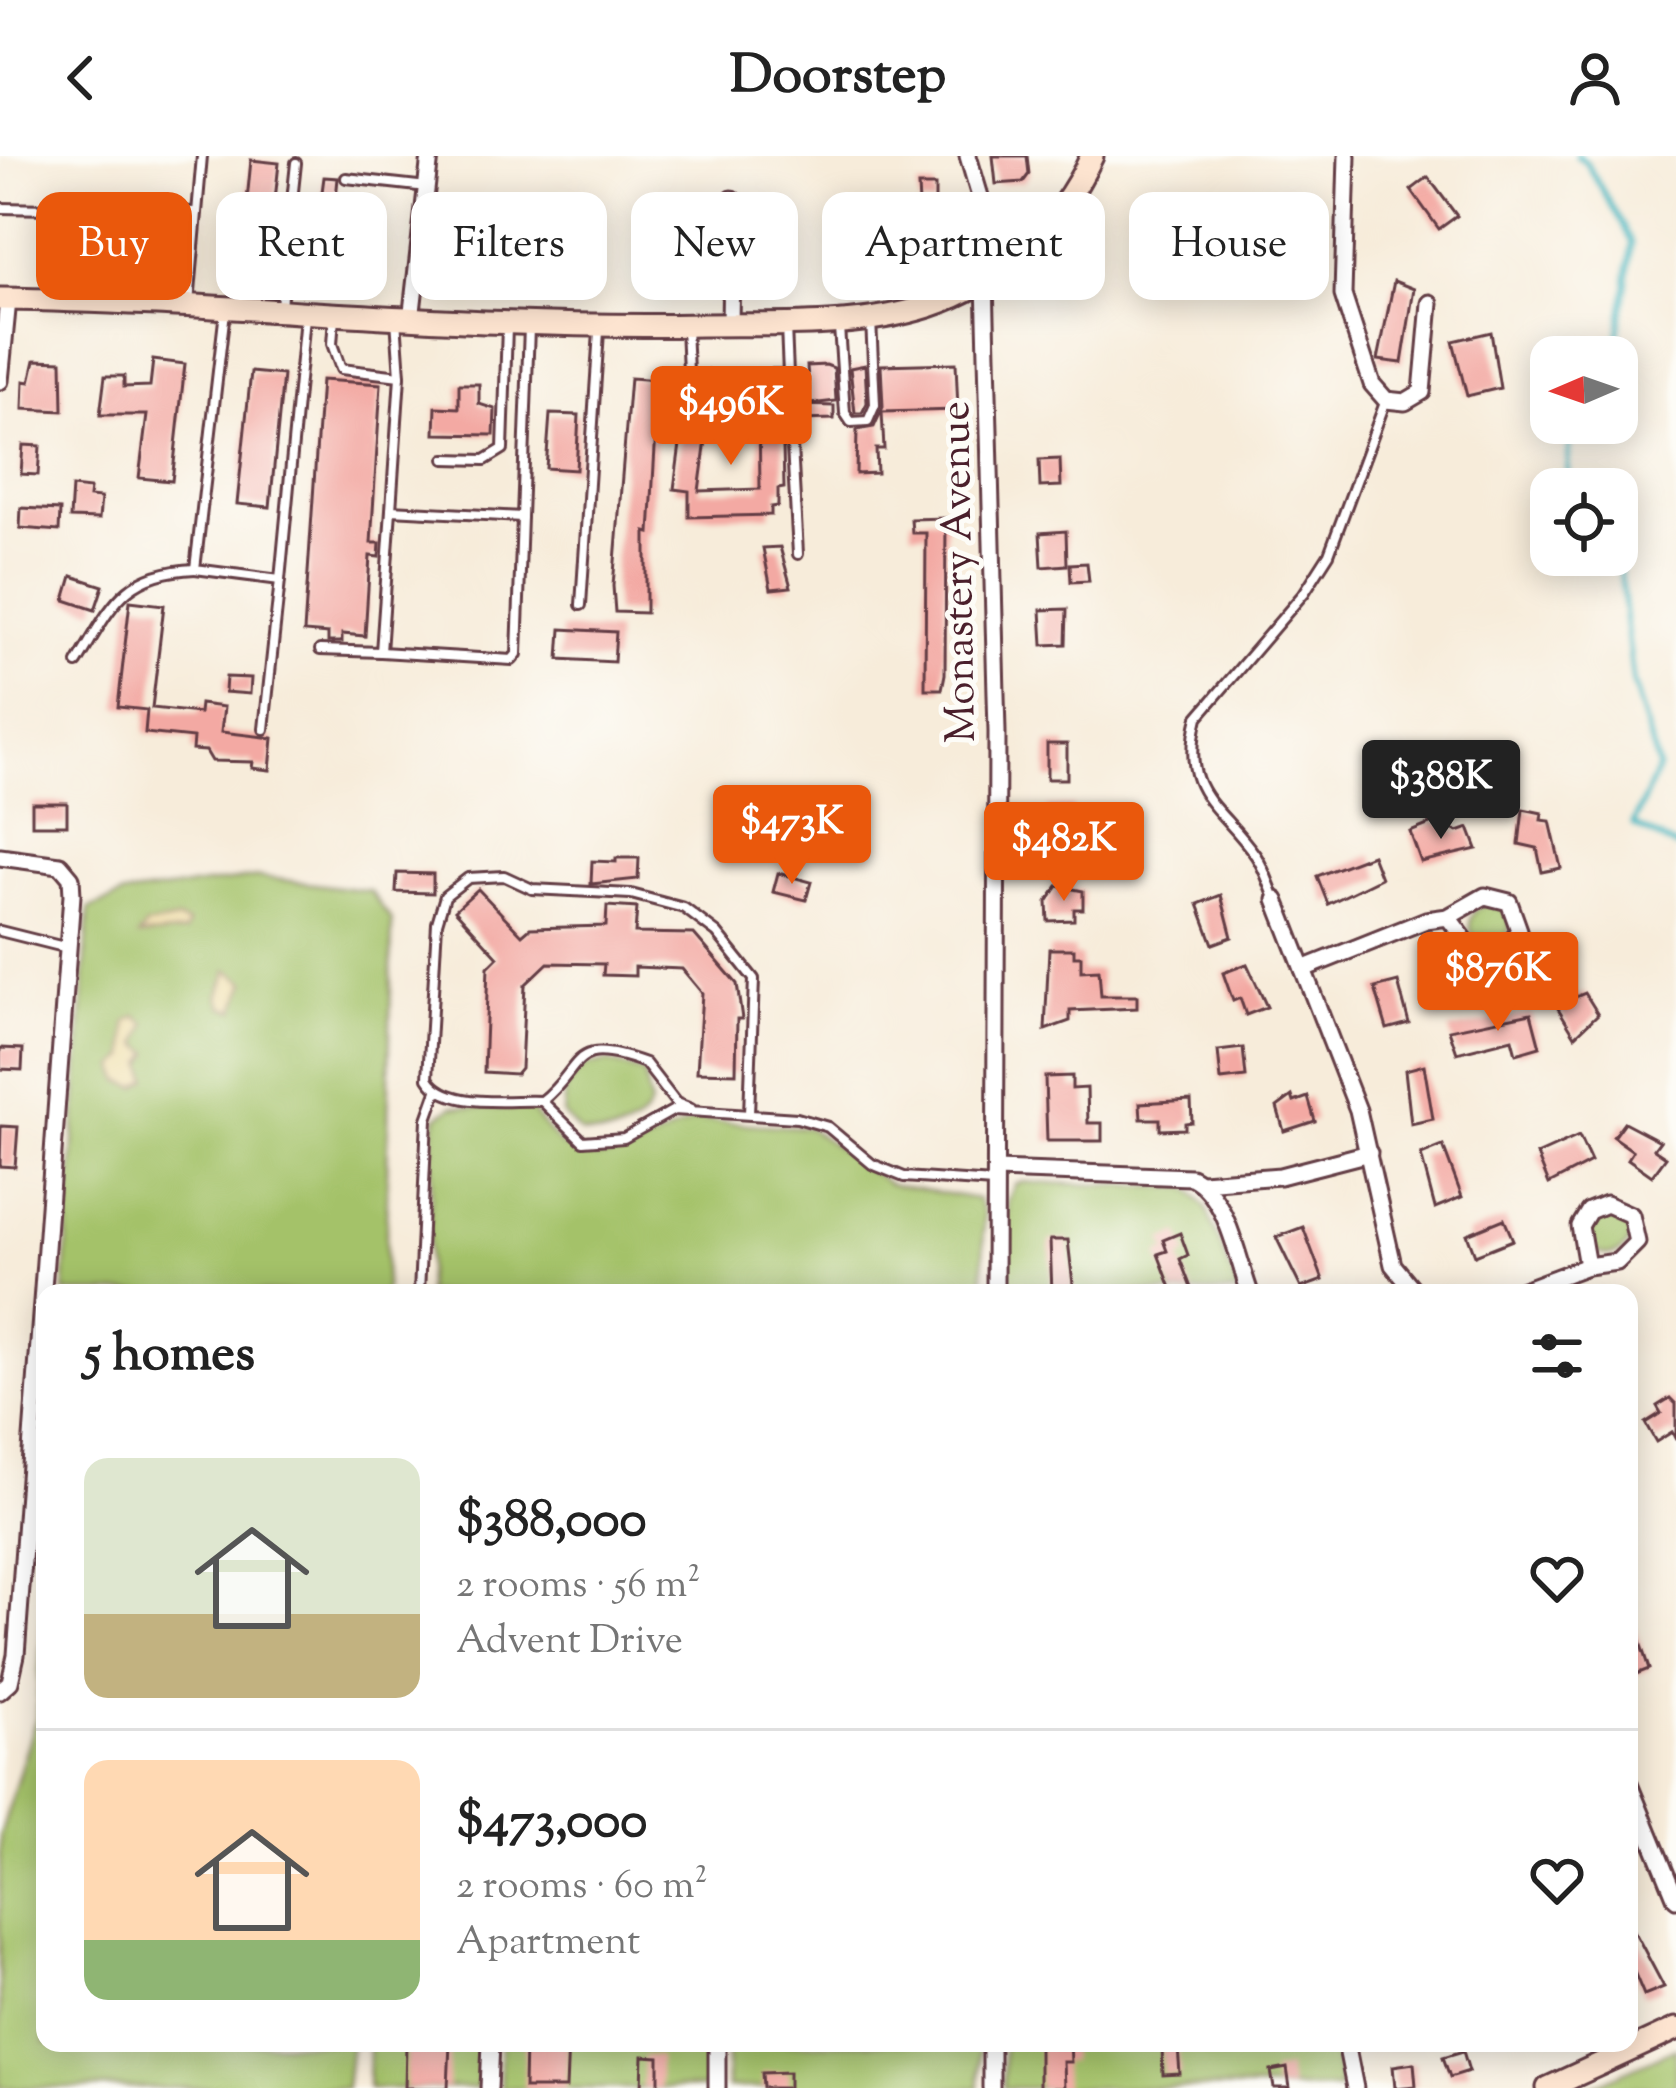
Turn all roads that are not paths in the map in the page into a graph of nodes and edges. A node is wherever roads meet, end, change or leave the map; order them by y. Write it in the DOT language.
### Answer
graph roads {
  1 [pos="202,156"];
  2 [pos="430,156"];
  3 [pos="968,156"];
  4 [pos="1092,156"];
  5 [pos="1347,156"];
  6 [pos="296,163"];
  7 [pos="346,178"];
  8 [pos="427,187"];
  9 [pos="978,192"];
  10 [pos="1072,192"];
  11 [pos="0,208"];
  12 [pos="197,212"];
  13 [pos="4,299"];
  14 [pos="730,300"];
  15 [pos="941,300"];
  16 [pos="985,300"];
  17 [pos="1430,303"];
  18 [pos="189,308"];
  19 [pos="225,309"];
  20 [pos="280,313"];
  21 [pos="306,314"];
  22 [pos="334,316"];
  23 [pos="404,319"];
  24 [pos="871,319"];
  25 [pos="838,322"];
  26 [pos="786,324"];
  27 [pos="518,325"];
  28 [pos="730,325"];
  29 [pos="599,326"];
  30 [pos="686,326"];
  31 [pos="788,374"];
  32 [pos="400,376"];
  33 [pos="0,381"];
  34 [pos="1386,400"];
  35 [pos="445,459"];
  36 [pos="391,510"];
  37 [pos="521,518"];
  38 [pos="798,554"];
  39 [pos="195,569"];
  40 [pos="280,580"];
  41 [pos="580,605"];
  42 [pos="320,650"];
  43 [pos="381,652"];
  44 [pos="77,663"];
  45 [pos="264,729"];
  46 [pos="0,857"];
  47 [pos="1276,900"];
  48 [pos="1448,917"];
  49 [pos="0,931"];
  50 [pos="68,949"];
  51 [pos="1303,969"];
  52 [pos="437,1091"];
  53 [pos="542,1101"];
  54 [pos="691,1109"];
  55 [pos="749,1114"];
  56 [pos="1369,1153"];
  57 [pos="996,1177"];
  58 [pos="1202,1182"];
  59 [pos="1587,1266"];
  60 [pos="39,1284"];
  61 [pos="419,1284"];
  62 [pos="995,1284"];
  63 [pos="1247,1284"];
  64 [pos="1409,1284"];
  65 [pos="1539,1284"];
  66 [pos="36,1324"];
  67 [pos="5,1687"];
  68 [pos="1638,1806"];
  69 [pos="1676,1899"];
  70 [pos="1676,2030"];
  71 [pos="1638,2047"];
  72 [pos="491,2052"];
  73 [pos="717,2052"];
  74 [pos="991,2052"];
  75 [pos="1348,2052"];
  76 [pos="1627,2052"];
  77 [pos="489,2088"];
  78 [pos="717,2088"];
  79 [pos="991,2088"];
  80 [pos="1355,2088"];
  81 [pos="1548,2088"];
  1 -- 12 [label="lane"];
  2 -- 8 [label="street"];
  3 -- 9 [label="street"];
  4 -- 10 [label="main road"];
  5 -- 34 [label="street"];
  6 -- 20 [label="lane"];
  7 -- 8 [label="lane"];
  8 -- 23 [label="street"];
  11 -- 12 [label="lane"];
  12 -- 18 [label="lane"];
  13 -- 18 [label="main road"];
  13 -- 33 [label="street"];
  14 -- 28 [label="street"];
  15 -- 24 [label="main road"];
  16 -- 57 [label="street, Monastery Avenue"];
  17 -- 34 [label="street"];
  18 -- 19 [label="main road"];
  19 -- 20 [label="main road"];
  19 -- 39 [label="lane"];
  20 -- 21 [label="main road"];
  21 -- 22 [label="main road"];
  21 -- 40 [label="lane"];
  22 -- 23 [label="main road"];
  22 -- 32 [label="lane"];
  23 -- 27 [label="main road"];
  23 -- 32 [label="lane"];
  24 -- 25 [label="main road"];
  24 -- 25 [label="lane"];
  25 -- 26 [label="main road"];
  26 -- 28 [label="main road"];
  26 -- 31 [label="lane"];
  27 -- 29 [label="main road"];
  27 -- 35 [label="lane"];
  27 -- 37 [label="lane"];
  28 -- 30 [label="main road"];
  29 -- 30 [label="main road"];
  29 -- 41 [label="lane"];
  30 -- 31 [label="lane"];
  31 -- 38 [label="lane"];
  32 -- 36 [label="lane"];
  34 -- 47 [label="lane"];
  36 -- 37 [label="lane"];
  36 -- 43 [label="lane"];
  37 -- 43 [label="lane"];
  39 -- 40 [label="lane"];
  39 -- 44 [label="lane"];
  40 -- 45 [label="lane"];
  42 -- 43 [label="lane"];
  46 -- 50 [label="street"];
  47 -- 51 [label="street"];
  48 -- 48 [label="street"];
  48 -- 51 [label="street"];
  49 -- 50 [label="lane"];
  50 -- 60 [label="street"];
  51 -- 56 [label="street"];
  52 -- 53 [label="lane"];
  52 -- 55 [label="lane"];
  52 -- 61 [label="lane"];
  53 -- 54 [label="lane"];
  53 -- 54 [label="lane"];
  54 -- 55 [label="lane"];
  55 -- 57 [label="lane"];
  56 -- 58 [label="street"];
  56 -- 64 [label="street"];
  57 -- 58 [label="street"];
  57 -- 62 [label="street, Monastery Avenue"];
  58 -- 63 [label="street"];
  59 -- 59 [label="street"];
  59 -- 65 [label="street"];
  66 -- 67 [label="street"];
  68 -- 69 [label="street"];
  70 -- 71 [label="main road"];
  72 -- 77 [label="street"];
  73 -- 78 [label="street"];
  74 -- 79 [label="street"];
  75 -- 80 [label="street"];
  76 -- 81 [label="main road"];
}
